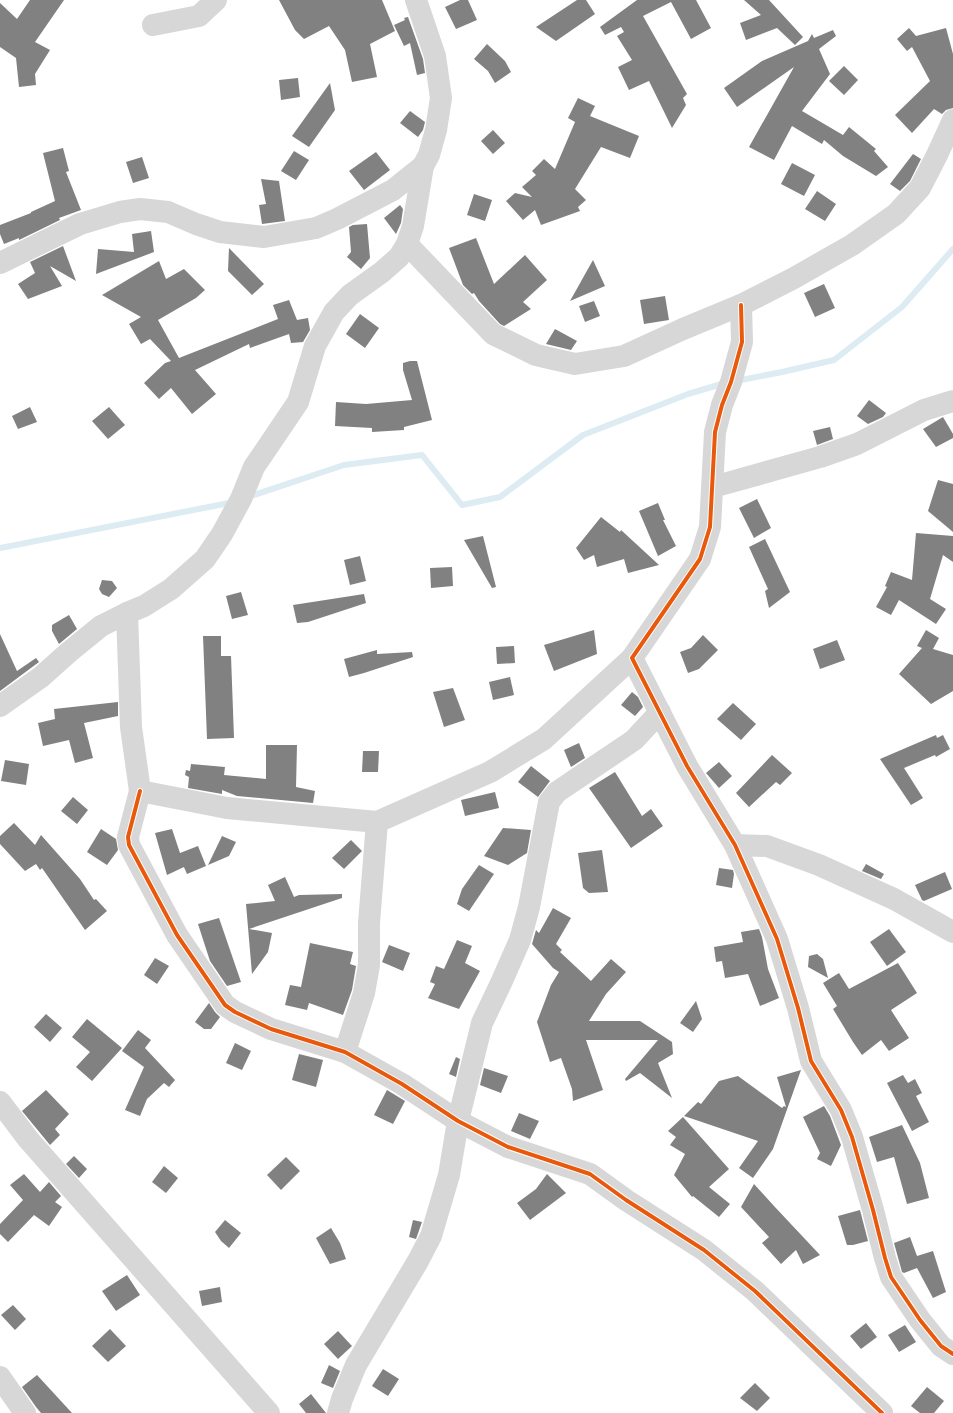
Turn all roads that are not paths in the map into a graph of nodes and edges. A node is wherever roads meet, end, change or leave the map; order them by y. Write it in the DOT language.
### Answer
graph roads {
  1 [pos="216,0"];
  2 [pos="416,0"];
  3 [pos="153,25"];
  4 [pos="953,120"];
  5 [pos="423,166"];
  6 [pos="407,244"];
  7 [pos="0,263"];
  8 [pos="741,305"];
  9 [pos="953,400"];
  10 [pos="713,487"];
  11 [pos="127,612"];
  12 [pos="632,658"];
  13 [pos="0,706"];
  14 [pos="660,712"];
  15 [pos="140,790"];
  16 [pos="377,822"];
  17 [pos="735,845"];
  18 [pos="953,932"];
  19 [pos="345,1052"];
  20 [pos="0,1102"];
  21 [pos="458,1121"];
  22 [pos="953,1354"];
  23 [pos="0,1377"];
  24 [pos="25,1413"];
  25 [pos="269,1413"];
  26 [pos="338,1413"];
  27 [pos="882,1413"];
  1 -- 3 [label="street"];
  2 -- 5 [label="street"];
  4 -- 8 [label="street"];
  5 -- 6 [label="street"];
  5 -- 7 [label="street"];
  6 -- 8 [label="street"];
  6 -- 11 [label="street"];
  8 -- 10 [label="street"];
  9 -- 10 [label="street"];
  10 -- 12 [label="street"];
  11 -- 13 [label="street"];
  11 -- 15 [label="street"];
  12 -- 14 [label="street"];
  12 -- 16 [label="street"];
  14 -- 17 [label="street"];
  14 -- 21 [label="street"];
  15 -- 16 [label="street"];
  15 -- 19 [label="street"];
  16 -- 19 [label="street"];
  17 -- 18 [label="street"];
  17 -- 22 [label="street"];
  19 -- 21 [label="street"];
  20 -- 25 [label="street"];
  21 -- 26 [label="street"];
  21 -- 27 [label="street"];
  23 -- 24 [label="street"];
}
